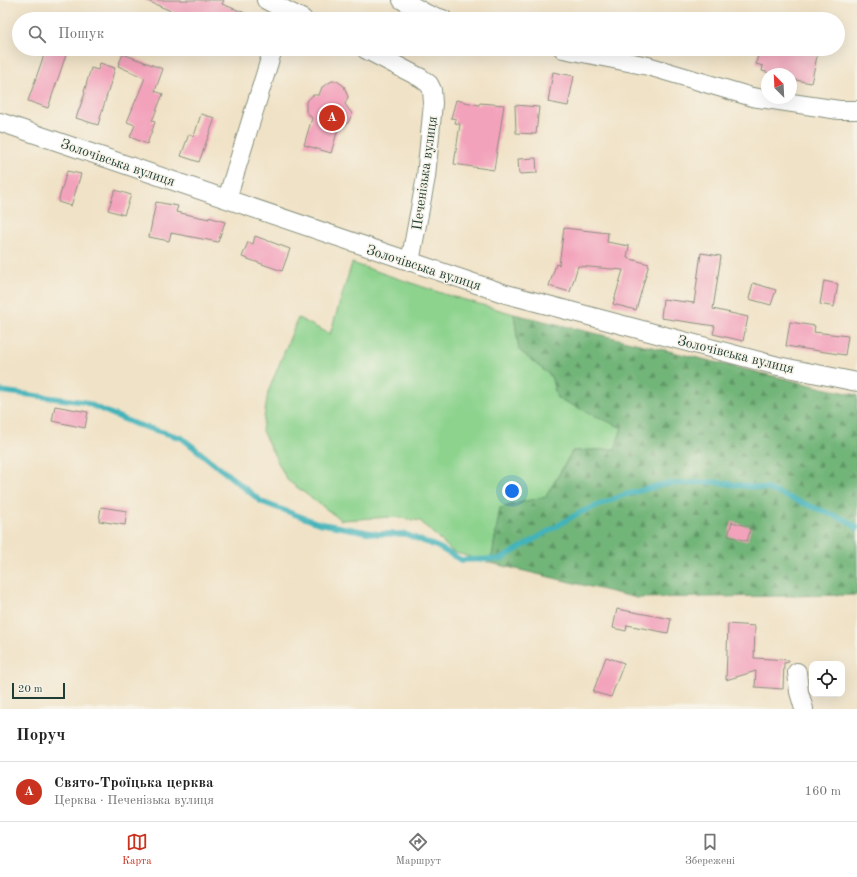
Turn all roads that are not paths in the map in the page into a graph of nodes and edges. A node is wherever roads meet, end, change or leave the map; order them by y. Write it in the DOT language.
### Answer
graph roads {
  1 [pos="266,0"];
  2 [pos="402,0"];
  3 [pos="434,11"];
  4 [pos="280,12"];
  5 [pos="271,56"];
  6 [pos="379,56"];
  7 [pos="598,56"];
  8 [pos="857,110"];
  9 [pos="0,122"];
  10 [pos="227,199"];
  11 [pos="410,262"];
  12 [pos="857,382"];
  13 [pos="797,672"];
  14 [pos="804,709"];
  1 -- 4 [label="street"];
  2 -- 3 [label="street"];
  5 -- 10 [label="street"];
  6 -- 11 [label="street, Печенізька вулиця"];
  7 -- 8 [label="street"];
  9 -- 10 [label="street, Золочівська вулиця"];
  10 -- 11 [label="street, Золочівська вулиця"];
  11 -- 12 [label="street, Золочівська вулиця"];
  13 -- 14 [label="street"];
}
